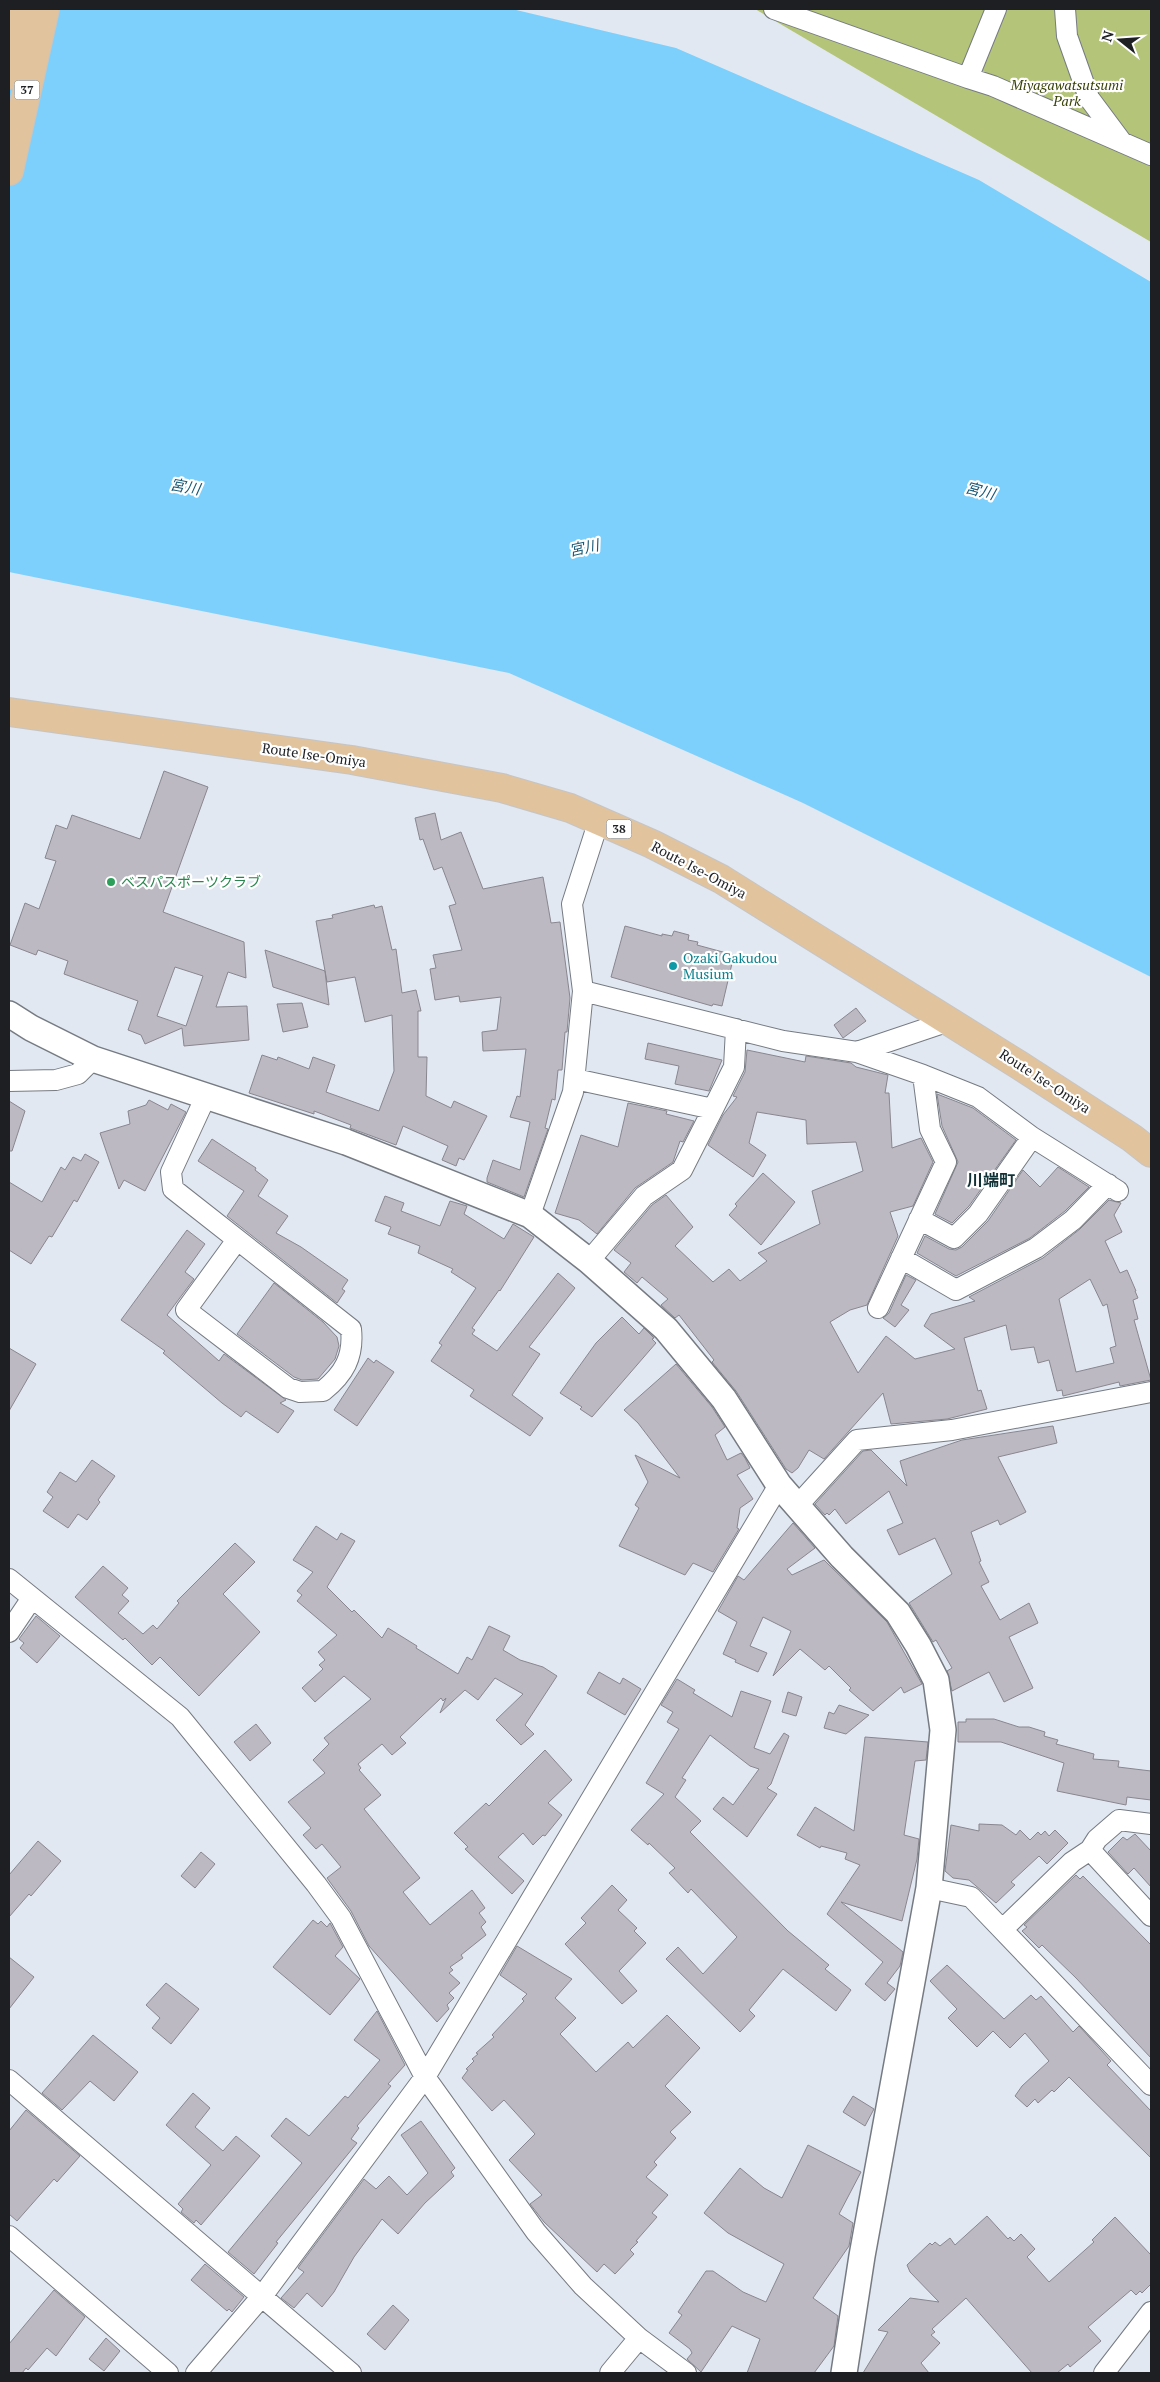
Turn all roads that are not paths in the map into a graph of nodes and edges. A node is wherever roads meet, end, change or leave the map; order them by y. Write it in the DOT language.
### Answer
graph roads {
  1 [pos="23,9"];
  2 [pos="45,9"];
  3 [pos="774,9"];
  4 [pos="996,9"];
  5 [pos="1065,9"];
  6 [pos="9,75"];
  7 [pos="968,78"];
  8 [pos="1122,142"];
  9 [pos="1151,155"];
  10 [pos="9,171"];
  11 [pos="9,712"];
  12 [pos="599,820"];
  13 [pos="583,991"];
  14 [pos="9,1014"];
  15 [pos="949,1021"];
  16 [pos="736,1029"];
  17 [pos="858,1052"];
  18 [pos="93,1059"];
  19 [pos="923,1075"];
  20 [pos="575,1079"];
  21 [pos="9,1081"];
  22 [pos="206,1096"];
  23 [pos="713,1109"];
  24 [pos="1032,1137"];
  25 [pos="1151,1153"];
  26 [pos="530,1215"];
  27 [pos="919,1219"];
  28 [pos="238,1240"];
  29 [pos="901,1258"];
  30 [pos="589,1261"];
  31 [pos="878,1308"];
  32 [pos="1151,1392"];
  33 [pos="779,1485"];
  34 [pos="798,1505"];
  35 [pos="9,1579"];
  36 [pos="32,1598"];
  37 [pos="9,1632"];
  38 [pos="1151,1824"];
  39 [pos="1090,1850"];
  40 [pos="929,1888"];
  41 [pos="1151,1916"];
  42 [pos="1002,1929"];
  43 [pos="425,2077"];
  44 [pos="9,2080"];
  45 [pos="1151,2085"];
  46 [pos="9,2236"];
  47 [pos="262,2296"];
  48 [pos="1151,2312"];
  49 [pos="639,2338"];
  50 [pos="168,2373"];
  51 [pos="196,2373"];
  52 [pos="351,2373"];
  53 [pos="610,2373"];
  54 [pos="686,2373"];
  55 [pos="844,2373"];
  56 [pos="1104,2373"];
  1 -- 6 [label="main road, 37"];
  2 -- 10 [label="main road, 37"];
  3 -- 7 [label="street"];
  4 -- 7 [label="street"];
  5 -- 8 [label="street"];
  7 -- 8 [label="street"];
  8 -- 9 [label="street"];
  11 -- 12 [label="main road, Route Ise-Omiya / 38"];
  12 -- 13 [label="street"];
  12 -- 15 [label="main road, Route Ise-Omiya / 38"];
  13 -- 16 [label="street"];
  13 -- 20 [label="street"];
  14 -- 18 [label="street"];
  15 -- 17 [label="street"];
  15 -- 25 [label="main road, Route Ise-Omiya / 38"];
  16 -- 17 [label="street"];
  16 -- 23 [label="street"];
  17 -- 19 [label="street"];
  18 -- 21 [label="street"];
  18 -- 22 [label="street"];
  19 -- 24 [label="street"];
  19 -- 27 [label="street"];
  20 -- 23 [label="street"];
  20 -- 26 [label="street"];
  22 -- 26 [label="street"];
  22 -- 28 [label="street"];
  23 -- 30 [label="street"];
  24 -- 27 [label="street"];
  24 -- 29 [label="street"];
  26 -- 30 [label="street"];
  27 -- 29 [label="street"];
  28 -- 28 [label="street"];
  29 -- 31 [label="street"];
  30 -- 33 [label="street"];
  32 -- 34 [label="street"];
  33 -- 34 [label="street"];
  33 -- 43 [label="street"];
  34 -- 40 [label="street"];
  35 -- 36 [label="street"];
  36 -- 37 [label="street"];
  36 -- 43 [label="street"];
  38 -- 39 [label="street"];
  39 -- 41 [label="street"];
  39 -- 42 [label="street"];
  40 -- 42 [label="street"];
  40 -- 55 [label="street"];
  42 -- 45 [label="street"];
  43 -- 47 [label="street"];
  43 -- 49 [label="street"];
  44 -- 47 [label="street"];
  46 -- 50 [label="street"];
  47 -- 51 [label="street"];
  47 -- 52 [label="street"];
  48 -- 56 [label="street"];
  49 -- 53 [label="street"];
  49 -- 54 [label="street"];
}
